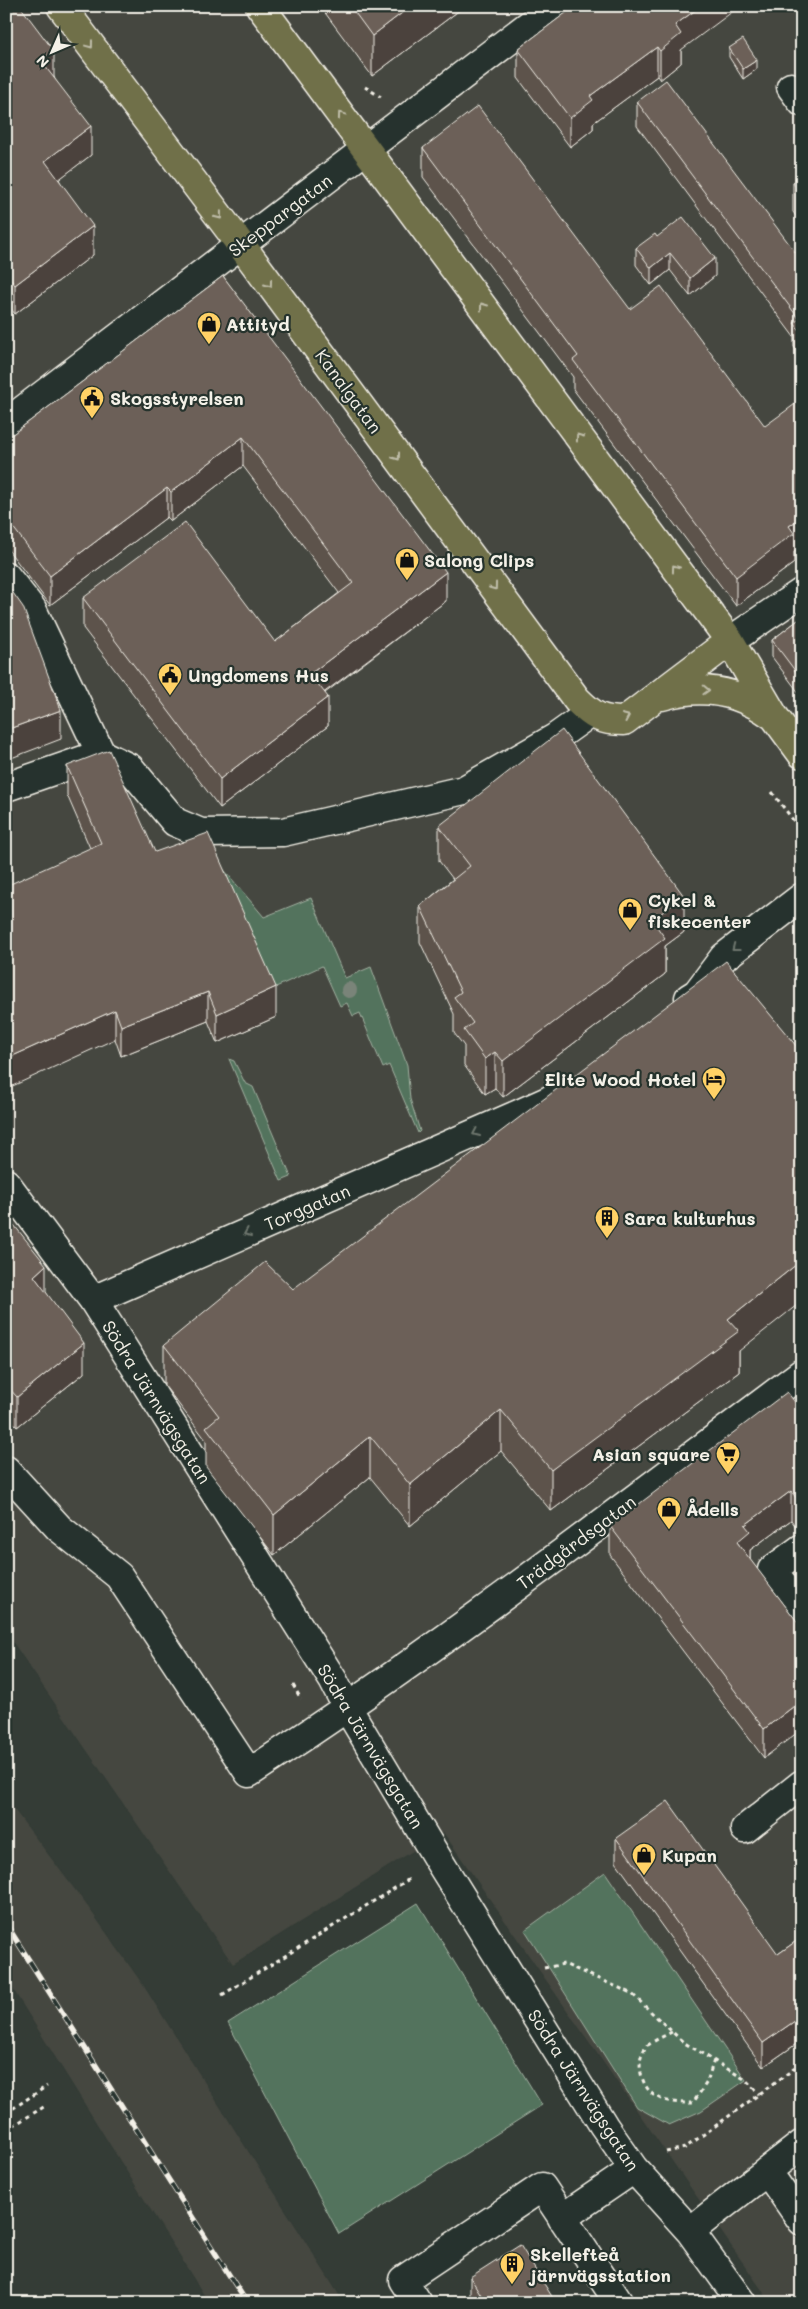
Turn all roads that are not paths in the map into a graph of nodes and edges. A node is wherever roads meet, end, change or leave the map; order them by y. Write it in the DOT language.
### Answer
graph roads {
  1 [pos="61,6"];
  2 [pos="260,6"];
  3 [pos="554,6"];
  4 [pos="366,149"];
  5 [pos="241,244"];
  6 [pos="6,423"];
  7 [pos="6,576"];
  8 [pos="802,592"];
  9 [pos="730,641"];
  10 [pos="658,697"];
  11 [pos="590,713"];
  12 [pos="774,716"];
  13 [pos="101,754"];
  14 [pos="802,754"];
  15 [pos="6,787"];
  16 [pos="802,897"];
  17 [pos="666,1016"];
  18 [pos="582,1078"];
  19 [pos="6,1183"];
  20 [pos="93,1300"];
  21 [pos="792,1379"];
  22 [pos="795,1411"];
  23 [pos="6,1470"];
  24 [pos="802,1548"];
  25 [pos="802,1610"];
  26 [pos="348,1709"];
  27 [pos="802,1784"];
  28 [pos="745,1828"];
  29 [pos="802,2144"];
  30 [pos="634,2169"];
  31 [pos="767,2171"];
  32 [pos="562,2218"];
  33 [pos="802,2221"];
  34 [pos="690,2231"];
  35 [pos="418,2303"];
  36 [pos="618,2303"];
  37 [pos="742,2303"];
  1 -- 5 [label="main road, Kanalgatan, one-way"];
  4 -- 2 [label="main road, Kanalgatan, one-way"];
  3 -- 4 [label="street, Skeppargatan"];
  4 -- 5 [label="street, Skeppargatan"];
  9 -- 4 [label="main road, Kanalgatan, one-way"];
  5 -- 6 [label="street, Skeppargatan"];
  5 -- 11 [label="main road, Kanalgatan, one-way"];
  7 -- 13 [label="street"];
  8 -- 9 [label="street"];
  9 -- 10 [label="main road, Kanalgatan"];
  9 -- 12 [label="main road, Kanalgatan"];
  11 -- 10 [label="main road, Kanalgatan, one-way"];
  10 -- 12 [label="main road, Kanalgatan, one-way"];
  11 -- 13 [label="street"];
  12 -- 14 [label="main road, Kanalgatan"];
  13 -- 15 [label="street"];
  16 -- 17 [label="street, one-way"];
  18 -- 20 [label="street, Torggatan, one-way"];
  19 -- 20 [label="street, Södra Järnvägsgatan"];
  20 -- 26 [label="street, Södra Järnvägsgatan"];
  21 -- 22 [label="street"];
  21 -- 26 [label="street, Trädgårdsgatan"];
  23 -- 26 [label="street, Trädgårdsgatan"];
  24 -- 25 [label="street"];
  26 -- 30 [label="street, Södra Järnvägsgatan"];
  27 -- 28 [label="street"];
  29 -- 31 [label="street"];
  30 -- 32 [label="street"];
  30 -- 34 [label="street, Södra Järnvägsgatan"];
  31 -- 33 [label="street"];
  31 -- 34 [label="street"];
  32 -- 35 [label="street"];
  32 -- 36 [label="street"];
  34 -- 37 [label="street, Södra Järnvägsgatan"];
}
